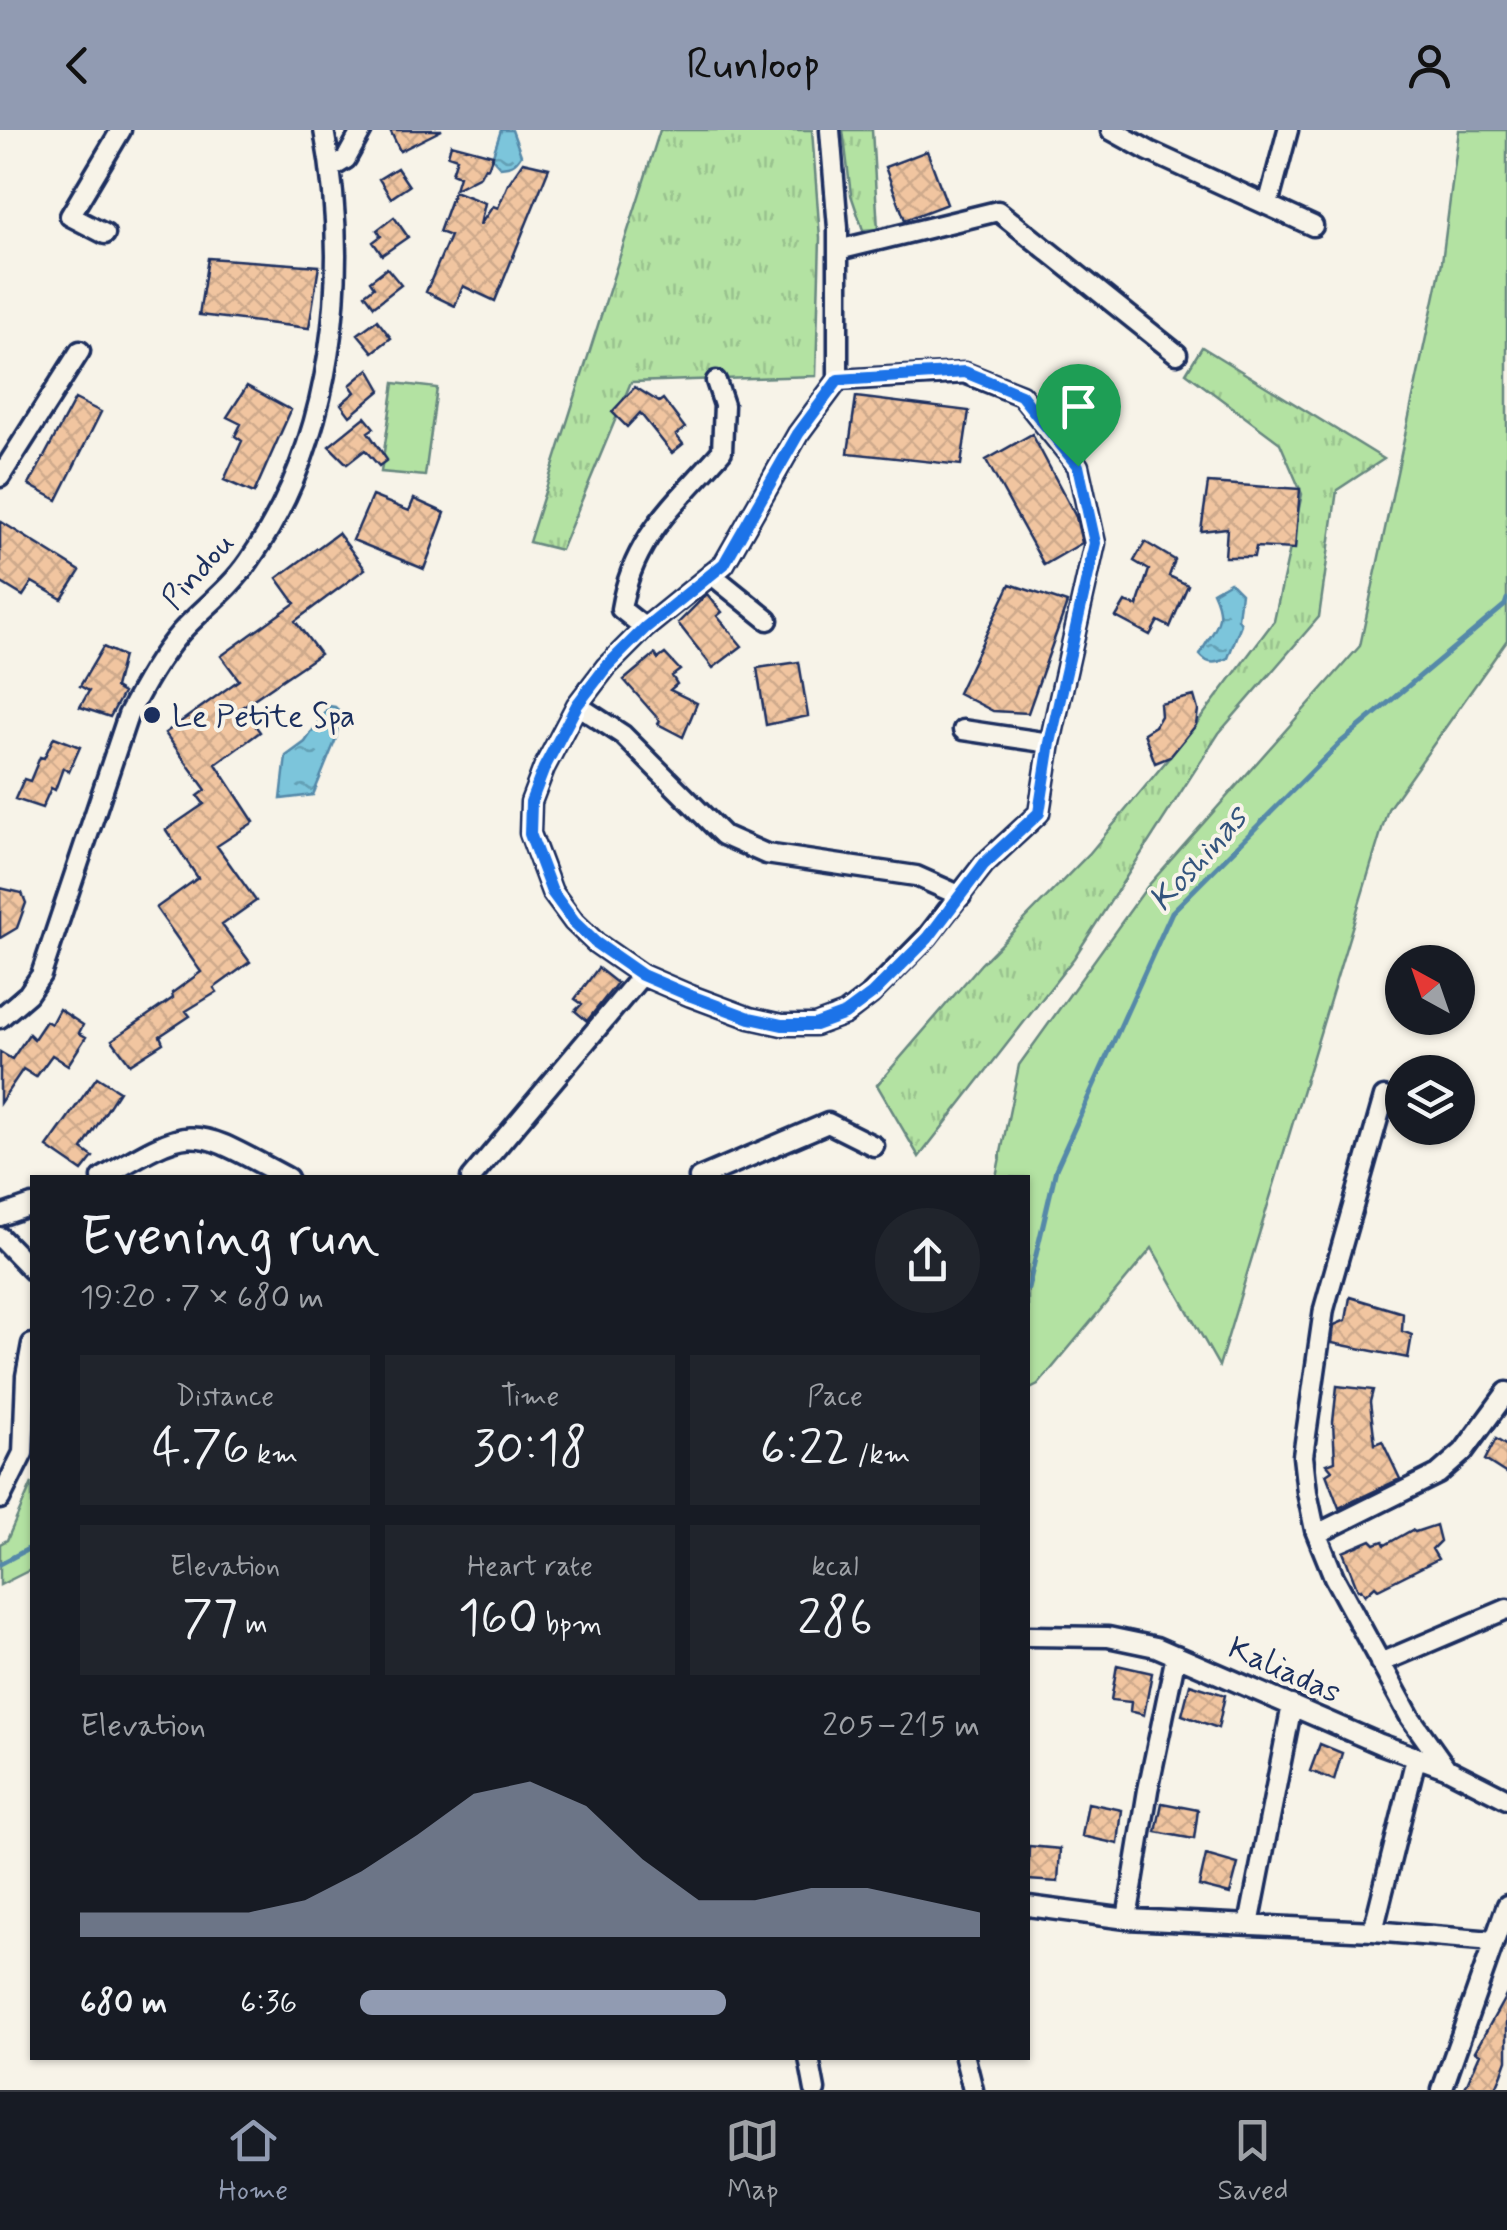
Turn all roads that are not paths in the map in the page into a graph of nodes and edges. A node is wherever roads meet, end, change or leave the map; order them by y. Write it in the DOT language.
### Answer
graph roads {
  1 [pos="121,130"];
  2 [pos="324,130"];
  3 [pos="362,130"];
  4 [pos="830,130"];
  5 [pos="1111,130"];
  6 [pos="1288,130"];
  7 [pos="331,168"];
  8 [pos="1268,205"];
  9 [pos="1312,226"];
  10 [pos="105,234"];
  11 [pos="838,250"];
  12 [pos="80,351"];
  13 [pos="1177,354"];
  14 [pos="838,380"];
  15 [pos="716,381"];
  16 [pos="0,476"];
  17 [pos="710,574"];
  18 [pos="768,620"];
  19 [pos="645,628"];
  20 [pos="577,705"];
  21 [pos="964,730"];
  22 [pos="1050,743"];
  23 [pos="961,896"];
  24 [pos="642,975"];
  25 [pos="0,1018"];
  26 [pos="1384,1097"];
  27 [pos="874,1146"];
  28 [pos="107,1175"];
  29 [pos="282,1175"];
  30 [pos="474,1175"];
  31 [pos="706,1175"];
  32 [pos="30,1206"];
  33 [pos="0,1216"];
  34 [pos="0,1237"];
  35 [pos="30,1268"];
  36 [pos="30,1355"];
  37 [pos="1507,1392"];
  38 [pos="0,1499"];
  39 [pos="1317,1534"];
  40 [pos="1507,1609"];
  41 [pos="1030,1636"];
  42 [pos="1176,1654"];
  43 [pos="1380,1663"];
  44 [pos="1292,1705"];
  45 [pos="1416,1758"];
  46 [pos="1446,1768"];
  47 [pos="1507,1799"];
  48 [pos="1030,1906"];
  49 [pos="1507,1906"];
  50 [pos="1127,1919"];
  51 [pos="1249,1924"];
  52 [pos="1372,1931"];
  53 [pos="1494,1942"];
  54 [pos="808,2060"];
  55 [pos="966,2060"];
  56 [pos="815,2090"];
  57 [pos="972,2090"];
  58 [pos="1442,2090"];
  1 -- 10 [label="street"];
  2 -- 7 [label="street, Pindou"];
  3 -- 7 [label="street"];
  4 -- 11 [label="street"];
  5 -- 8 [label="street"];
  6 -- 8 [label="street"];
  7 -- 25 [label="street, Pindou"];
  8 -- 9 [label="street"];
  11 -- 13 [label="street"];
  11 -- 14 [label="street"];
  12 -- 16 [label="street"];
  14 -- 17 [label="street"];
  14 -- 22 [label="street"];
  15 -- 19 [label="street"];
  17 -- 18 [label="street"];
  17 -- 19 [label="street"];
  19 -- 20 [label="street"];
  20 -- 23 [label="street"];
  20 -- 24 [label="street"];
  21 -- 22 [label="street"];
  22 -- 23 [label="street"];
  23 -- 24 [label="street"];
  24 -- 30 [label="street"];
  26 -- 39 [label="street"];
  27 -- 31 [label="street"];
  28 -- 29 [label="street"];
  32 -- 33 [label="street"];
  34 -- 35 [label="street"];
  36 -- 38 [label="street"];
  37 -- 39 [label="street"];
  39 -- 43 [label="street"];
  40 -- 43 [label="street"];
  41 -- 42 [label="street, Kaliadas"];
  42 -- 44 [label="street, Kaliadas"];
  42 -- 50 [label="street"];
  43 -- 46 [label="street"];
  44 -- 45 [label="street, Kaliadas"];
  44 -- 51 [label="street"];
  45 -- 46 [label="street, Kaliadas"];
  45 -- 52 [label="street"];
  46 -- 47 [label="street, Kaliadas"];
  48 -- 50 [label="street"];
  49 -- 53 [label="street"];
  50 -- 51 [label="street"];
  51 -- 52 [label="street"];
  52 -- 53 [label="street"];
  53 -- 58 [label="street"];
  54 -- 56 [label="street"];
  55 -- 57 [label="street"];
}
